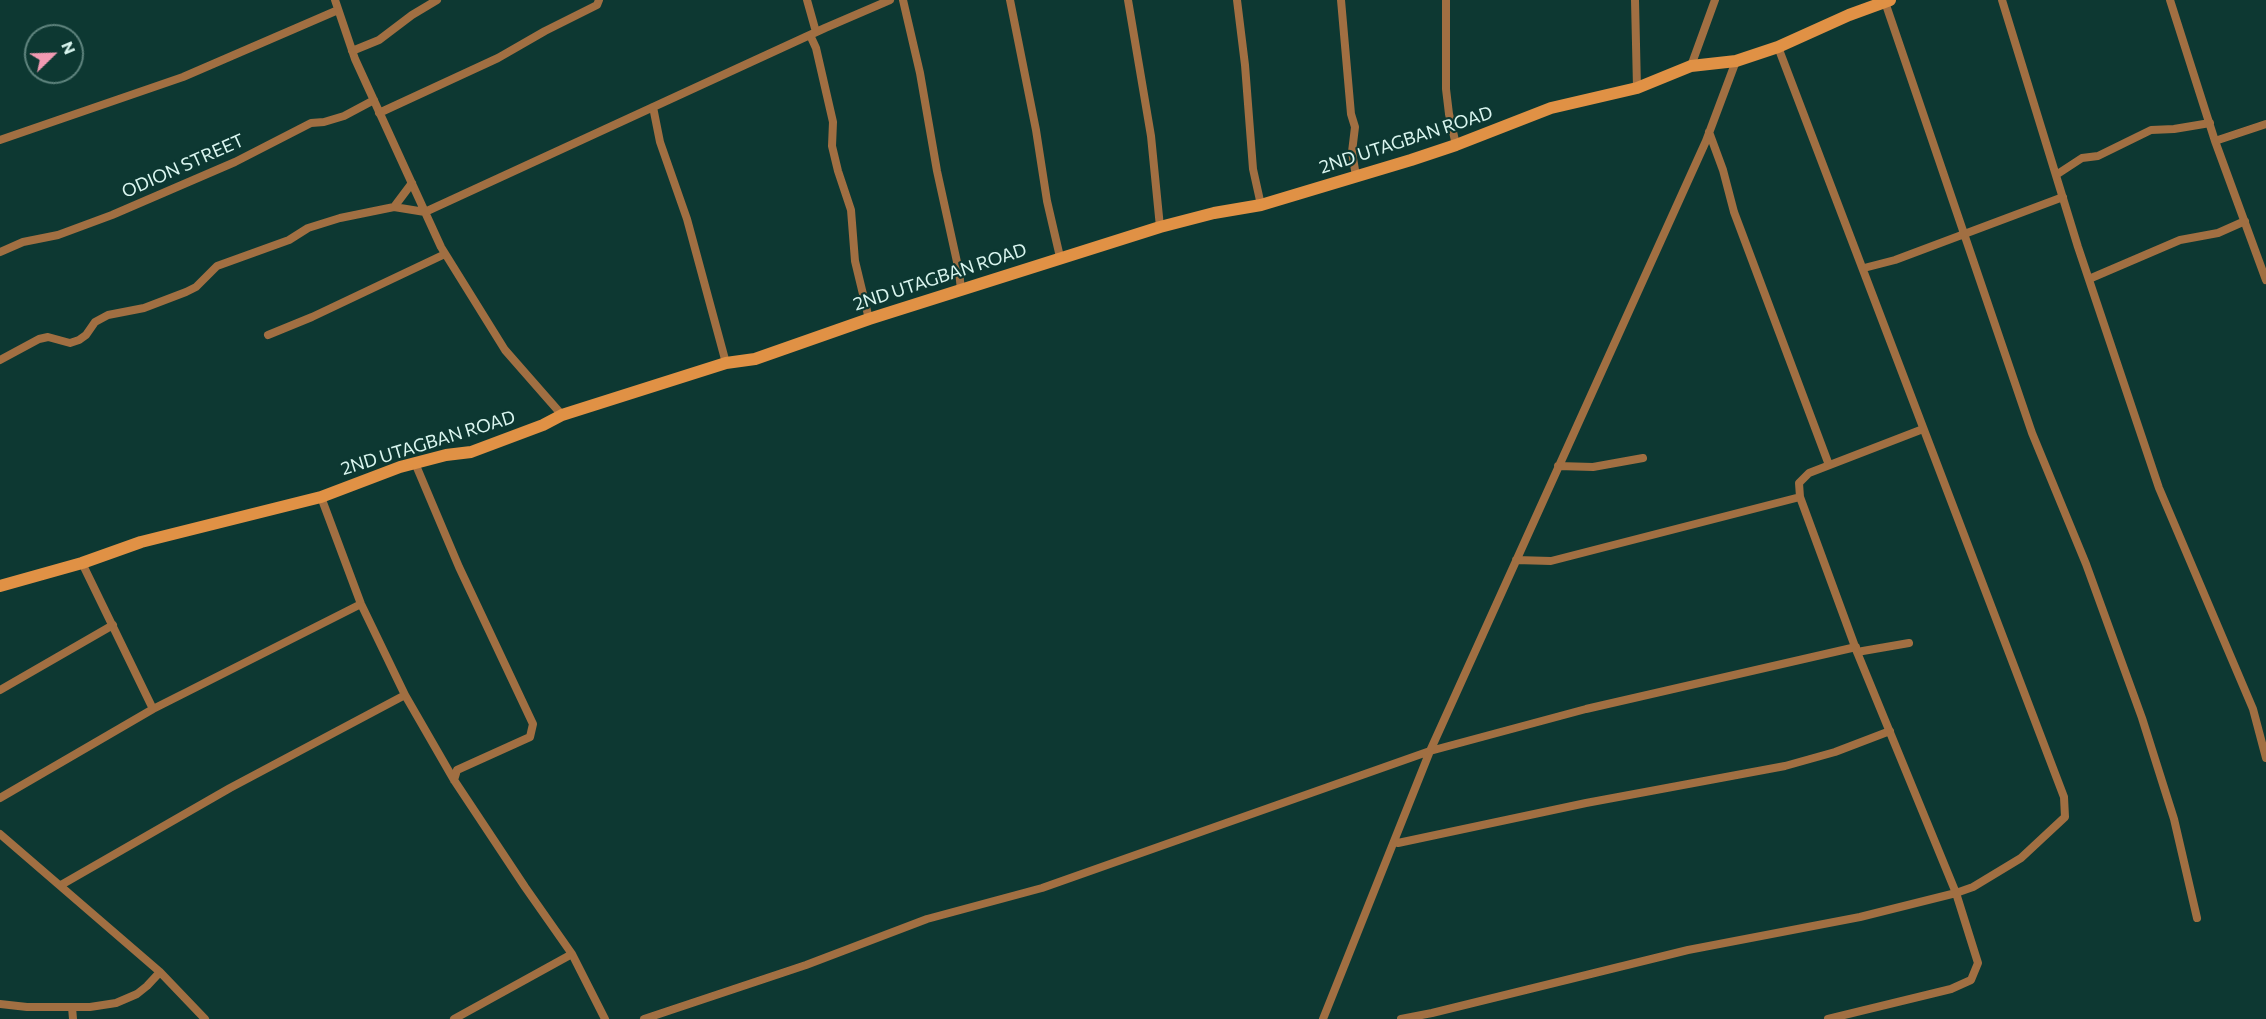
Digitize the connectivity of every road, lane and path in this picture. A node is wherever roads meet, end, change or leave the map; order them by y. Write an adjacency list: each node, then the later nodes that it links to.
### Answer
1 (335, 0): 17 (street)
2 (437, 0): 20 (street)
3 (599, 0): 26 (street)
4 (807, 0): 18 (street)
5 (890, 0): 18 (street)
6 (903, 0): 49 (street)
7 (1010, 0): 45 (street)
8 (1128, 0): 41 (street)
9 (1237, 0): 37 (street)
10 (1341, 0): 34 (street)
11 (1446, 0): 32 (street)
12 (1635, 0): 23 (street)
13 (1715, 0): 22 (street)
14 (2002, 0): 33 (street)
15 (2170, 0): 27 (street)
16 (1888, 1): 19 (street, 2ND UTAGBAN ROAD); 42 (street)
17 (338, 10): 20 (street); 30 (street)
18 (813, 33): 25 (street); 50 (street)
19 (1778, 47): 21 (street, 2ND UTAGBAN ROAD); 55 (street)
20 (352, 51): 24 (street)
21 (1736, 60): 22 (street, 2ND UTAGBAN ROAD); 29 (street)
22 (1691, 66): 23 (street, 2ND UTAGBAN ROAD)
23 (1637, 88): 32 (street, 2ND UTAGBAN ROAD)
24 (374, 100): 26 (street); 43 (street, ODION STREET)
25 (653, 107): 39 (street); 53 (street)
26 (379, 113): 35 (street)
27 (2210, 123): 31 (street); 33 (street)
28 (2266, 124): 31 (street)
29 (1709, 132): 58 (street); 59 (street)
30 (0, 140)
31 (2215, 141): 40 (street)
32 (1456, 145): 34 (street, 2ND UTAGBAN ROAD)
33 (2056, 175): 36 (street)
34 (1356, 176): 37 (street, 2ND UTAGBAN ROAD)
35 (411, 183): 38 (street); 39 (street)
36 (2063, 197): 42 (street); 47 (street)
37 (1261, 205): 41 (street, 2ND UTAGBAN ROAD)
38 (393, 207): 39 (street); 52 (street)
39 (424, 212): 44 (street)
40 (2245, 221): 47 (street); 48 (street)
41 (1160, 227): 45 (street, 2ND UTAGBAN ROAD)
42 (1964, 233): 46 (street); 81 (street)
43 (0, 252)
44 (446, 254): 51 (street); 54 (street)
45 (1060, 257): 49 (street, 2ND UTAGBAN ROAD)
46 (1864, 267)
47 (2089, 279): 74 (street)
48 (2266, 280)
49 (961, 291): 50 (street, 2ND UTAGBAN ROAD)
50 (868, 319): 53 (street, 2ND UTAGBAN ROAD)
51 (268, 335)
52 (0, 360)
53 (726, 363): 54 (street, 2ND UTAGBAN ROAD)
54 (562, 415): 57 (street, 2ND UTAGBAN ROAD)
55 (1923, 429): 58 (street); 80 (street)
56 (1643, 458): 59 (street)
57 (415, 463): 60 (street, 2ND UTAGBAN ROAD); 75 (street)
58 (1829, 465): 61 (street)
59 (1558, 466): 62 (street)
60 (321, 497): 63 (street, 2ND UTAGBAN ROAD); 65 (street)
61 (1800, 497): 62 (street); 68 (street)
62 (1516, 560): 73 (street)
63 (82, 563): 64 (street, 2ND UTAGBAN ROAD); 66 (street)
64 (0, 586)
65 (361, 604): 70 (street); 71 (street)
66 (113, 625): 69 (street); 71 (street)
67 (1910, 643): 68 (street)
68 (1856, 649): 72 (street); 73 (street)
69 (0, 690)
70 (405, 695): 75 (street); 79 (street)
71 (153, 709): 76 (street)
72 (1890, 732): 78 (street); 80 (street)
73 (1430, 751): 90 (street); 91 (street)
74 (2266, 758)
75 (454, 780): 82 (street)
76 (0, 798)
77 (0, 834): 79 (street)
78 (1398, 843)
79 (61, 885): 83 (street)
80 (1956, 893): 92 (street); 93 (street)
81 (2197, 918)
82 (572, 954): 88 (street); 89 (street)
83 (160, 972): 85 (street); 86 (street)
84 (0, 1004): 85 (street)
85 (72, 1007): 87 (street)
86 (204, 1018)
87 (73, 1019)
88 (454, 1019)
89 (605, 1019)
90 (644, 1019)
91 (1323, 1019)
92 (1401, 1019)
93 (1828, 1019)

